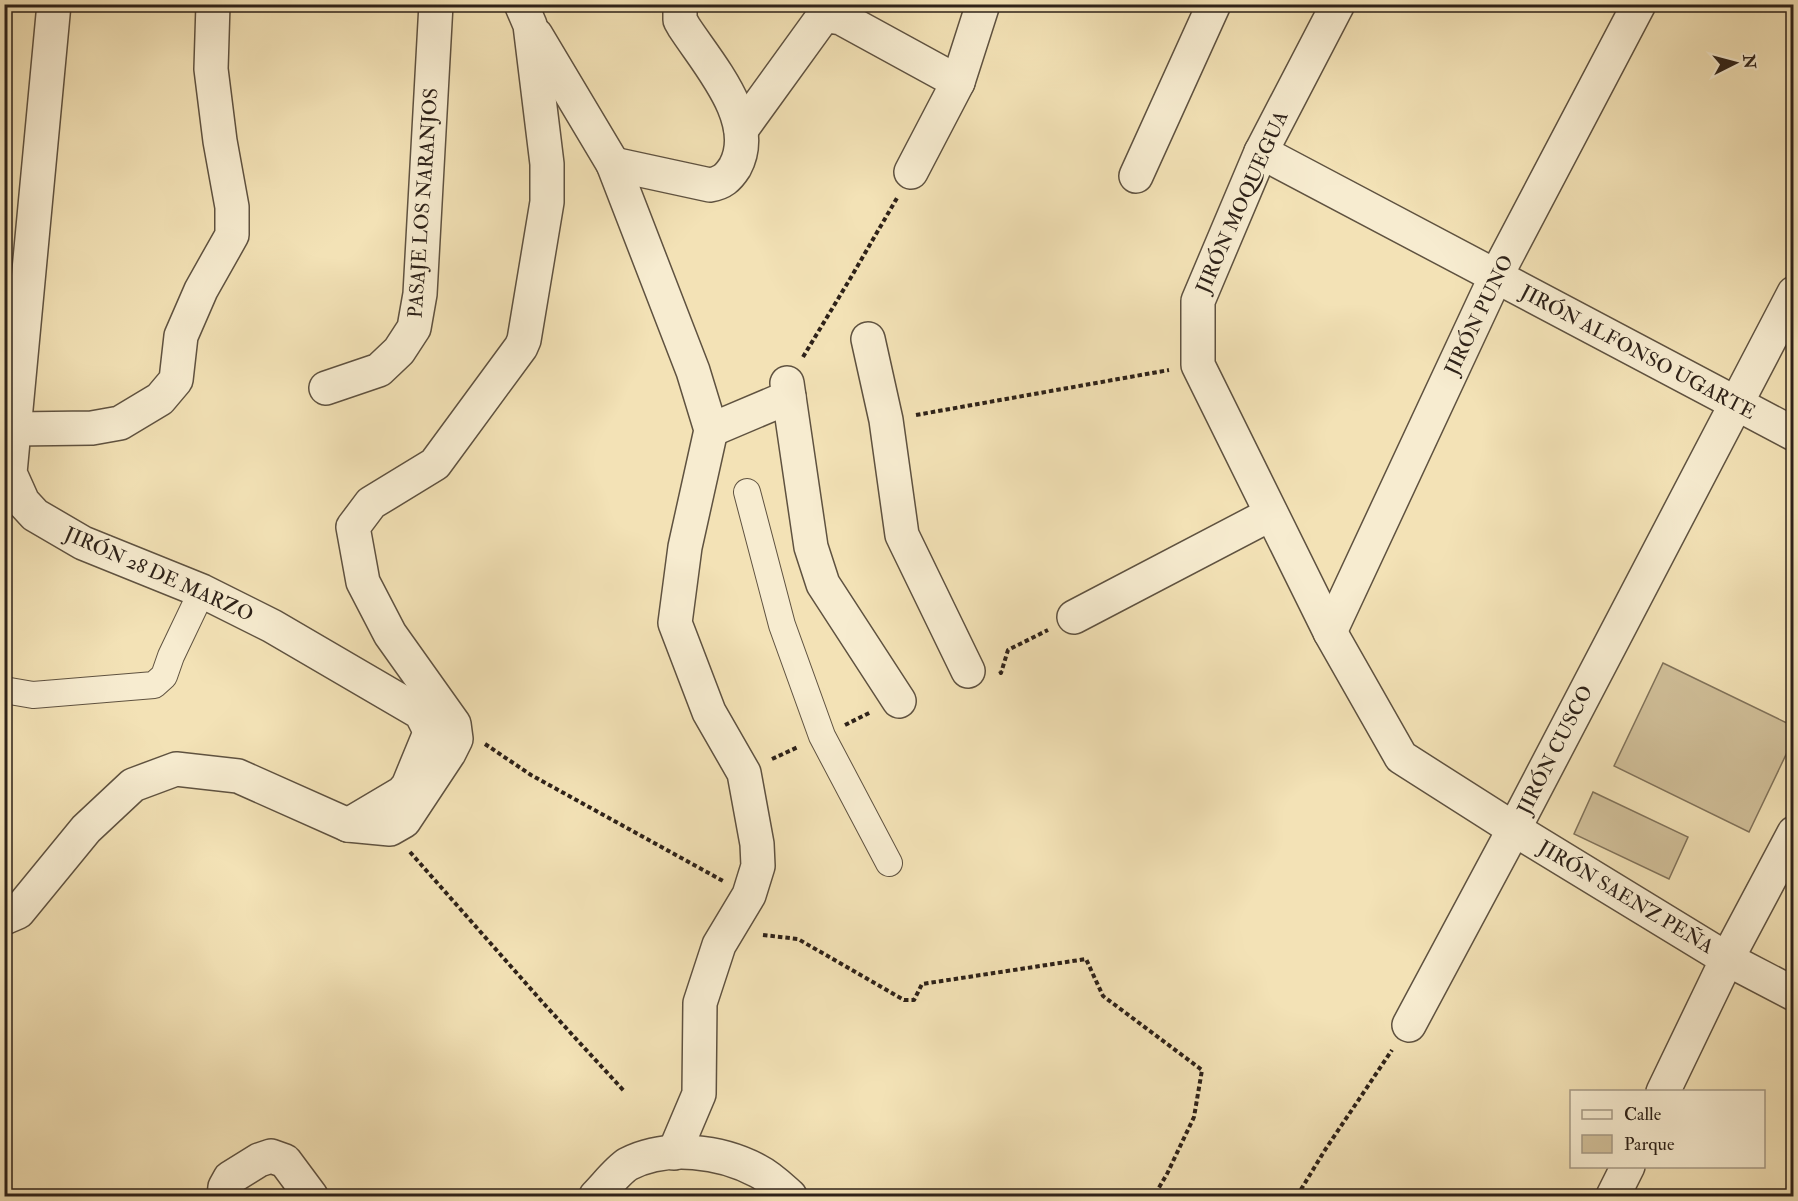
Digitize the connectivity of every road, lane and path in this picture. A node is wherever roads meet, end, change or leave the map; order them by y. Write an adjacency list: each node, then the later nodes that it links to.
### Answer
1 (54, 4): 24 (street, JIRÓN 28 DE MARZO)
2 (213, 4): 24 (street)
3 (436, 4): 20 (street, PASAJE LOS NARANJOS)
4 (680, 4): 11 (street)
5 (983, 4): 10 (street)
6 (1214, 4): 15 (street)
7 (1338, 4): 12 (street, JIRÓN MOQUEGUA)
8 (1639, 4): 16 (street, JIRÓN PUNO)
9 (526, 15): 13 (street); 35 (street)
10 (958, 82): 11 (street); 14 (street)
11 (741, 130): 13 (street)
12 (1261, 152): 16 (street, JIRÓN ALFONSO UGARTE); 19 (street, JIRÓN MOQUEGUA)
13 (613, 164): 25 (street)
14 (911, 172): 21 (path)
15 (1136, 176)
16 (1496, 276): 22 (street, JIRÓN ALFONSO UGARTE); 31 (street, JIRÓN PUNO)
17 (1794, 293): 22 (street, JIRÓN CUSCO)
18 (868, 339): 23 (street)
19 (1198, 365): 23 (path); 28 (street, JIRÓN MOQUEGUA)
20 (326, 388)
21 (788, 390): 25 (street); 34 (street)
22 (1735, 404): 26 (street, JIRÓN ALFONSO UGARTE); 38 (street, JIRÓN CUSCO)
23 (886, 420): 32 (street)
24 (15, 429): 29 (street, JIRÓN 28 DE MARZO)
25 (711, 430): 41 (street)
26 (1794, 434)
27 (747, 492): 40 (street)
28 (1271, 514): 30 (street); 31 (street, JIRÓN MOQUEGUA)
29 (202, 591): 33 (street); 36 (street, JIRÓN 28 DE MARZO)
30 (1074, 617)
31 (1330, 632): 38 (street, JIRÓN SAENZ PEÑA)
32 (968, 671)
33 (4, 690)
34 (899, 701)
35 (454, 724): 37 (street); 41 (path)
36 (348, 825): 37 (street); 42 (street)
37 (390, 829): 48 (path)
38 (1514, 829): 44 (street, JIRÓN SAENZ PEÑA); 46 (street, JIRÓN CUSCO)
39 (1794, 833): 44 (street)
40 (889, 863)
41 (749, 895): 43 (street)
42 (4, 918)
43 (719, 945): 49 (street); 55 (path)
44 (1727, 959): 45 (street, JIRÓN SAENZ PEÑA); 47 (street)
45 (1794, 994)
46 (1409, 1025): 56 (path)
47 (1665, 1090)
48 (624, 1091)
49 (674, 1153): 53 (street); 54 (street)
50 (1628, 1168): 57 (street)
51 (224, 1197): 52 (street)
52 (311, 1197)
53 (596, 1197)
54 (790, 1197)
55 (1154, 1197)
56 (1297, 1197)
57 (1613, 1197)

